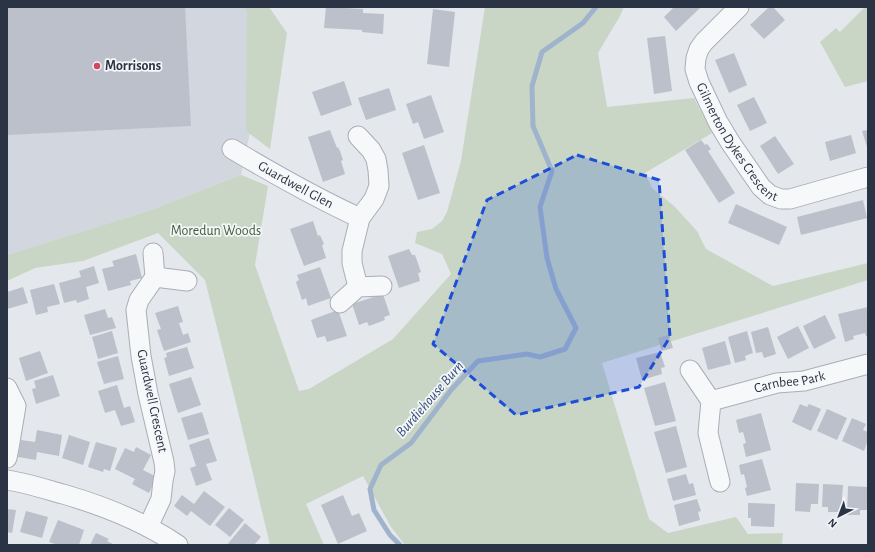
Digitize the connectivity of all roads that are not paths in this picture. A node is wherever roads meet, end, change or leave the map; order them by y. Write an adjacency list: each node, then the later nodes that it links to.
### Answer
1 (739, 7): 4 (street, Gilmerton Dykes Crescent)
2 (358, 136): 5 (street)
3 (232, 149): 5 (street, Guardwell Glen)
4 (868, 177)
5 (360, 218): 10 (street)
6 (153, 254): 7 (street)
7 (155, 276): 8 (street); 19 (street, Guardwell Crescent)
8 (187, 281)
9 (382, 286): 10 (street)
10 (358, 287): 11 (street)
11 (340, 303)
12 (868, 364): 15 (street, Carnbee Park)
13 (690, 370): 15 (street)
14 (7, 388): 16 (street)
15 (712, 401): 18 (street)
16 (7, 458)
17 (7, 480): 19 (street)
18 (720, 482)
19 (148, 527): 20 (street)
20 (178, 545)

